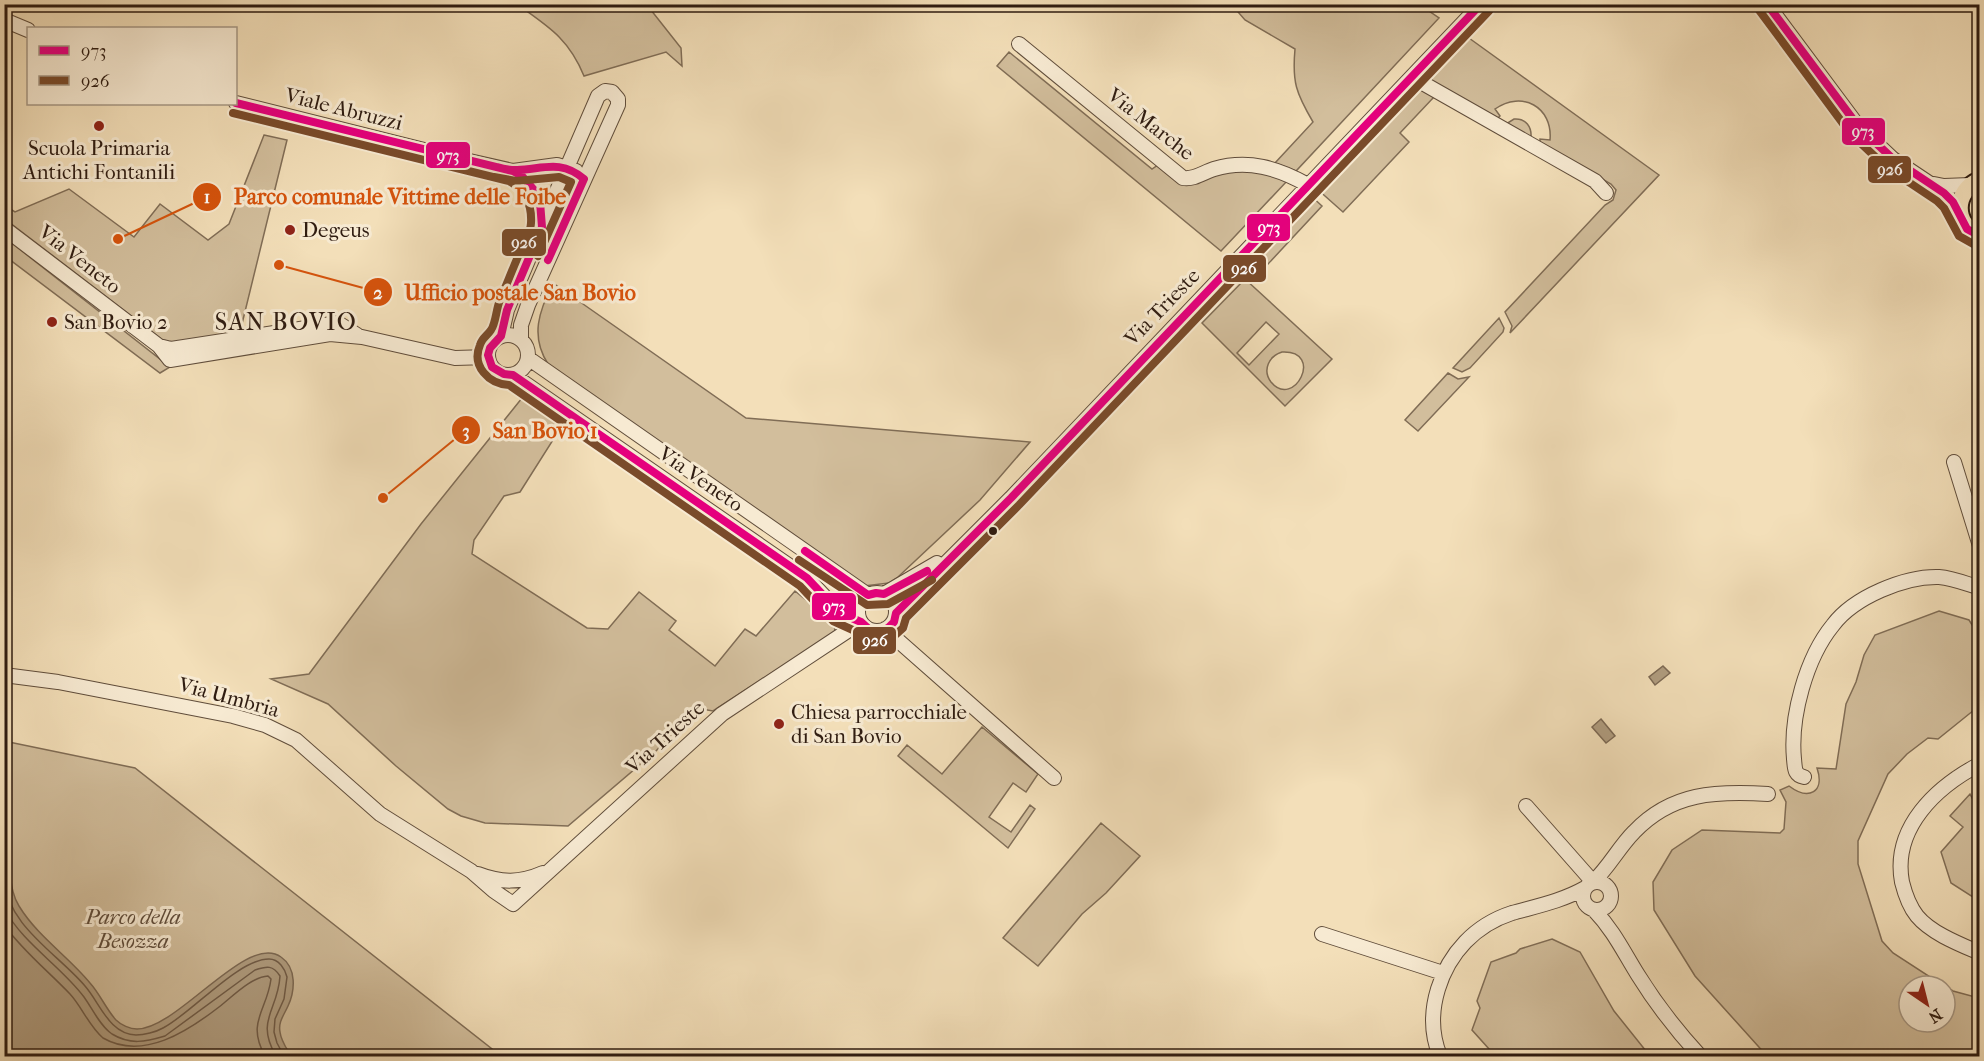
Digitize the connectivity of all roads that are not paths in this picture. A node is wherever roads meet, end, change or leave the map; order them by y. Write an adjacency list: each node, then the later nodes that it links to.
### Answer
1 (1481, 4): 6 (street, Via Trieste)
2 (1767, 4): 11 (street)
3 (4, 20): 4 (street)
4 (27, 30)
5 (1019, 44): 13 (street, Via Marche)
6 (1412, 77): 13 (street, Via Trieste); 14 (street)
7 (237, 103): 9 (street, Viale Abruzzi)
8 (568, 168): 9 (street); 10 (street); 10 (street); 16 (street)
9 (513, 171): 16 (street)
10 (584, 179): 20 (street)
11 (1932, 183): 12 (street); 15 (street)
12 (1975, 183): 15 (main road)
13 (1308, 185): 25 (street, Via Trieste)
14 (1605, 193)
15 (1959, 212): 18 (main road)
16 (542, 226): 19 (street)
17 (4, 228): 21 (street, Via Veneto)
18 (1980, 236)
19 (501, 336): 20 (street); 21 (street)
20 (521, 339): 22 (street)
21 (488, 357): 23 (street)
22 (528, 358): 23 (street); 29 (street, Via Veneto)
23 (513, 375): 31 (street, Via Veneto)
24 (1954, 462): 26 (street)
25 (975, 535): 28 (street); 30 (street)
26 (1980, 546)
27 (1980, 588): 35 (street)
28 (885, 594): 29 (street); 30 (street)
29 (868, 595): 31 (street)
30 (896, 613): 32 (street)
31 (861, 622): 32 (street); 40 (street, Via Trieste)
32 (885, 630): 36 (street)
33 (4, 675): 41 (street, Via Umbria)
34 (1980, 764): 49 (street)
35 (1804, 777)
36 (1054, 778)
37 (1768, 794): 39 (street)
38 (1526, 806): 42 (street)
39 (1619, 852): 42 (street); 43 (street)
40 (551, 870): 41 (street, Via Umbria); 44 (street, Via Trieste)
41 (471, 871): 44 (street, Via Umbria)
42 (1589, 885): 43 (street); 45 (street); 46 (street)
43 (1612, 896): 46 (street); 48 (street)
44 (513, 904)
45 (1547, 905): 46 (street); 50 (street)
46 (1591, 909): 48 (street)
47 (1322, 934): 50 (street)
48 (1616, 936): 52 (street)
49 (1980, 953)
50 (1443, 973): 51 (street)
51 (1440, 1056)
52 (1700, 1056)

